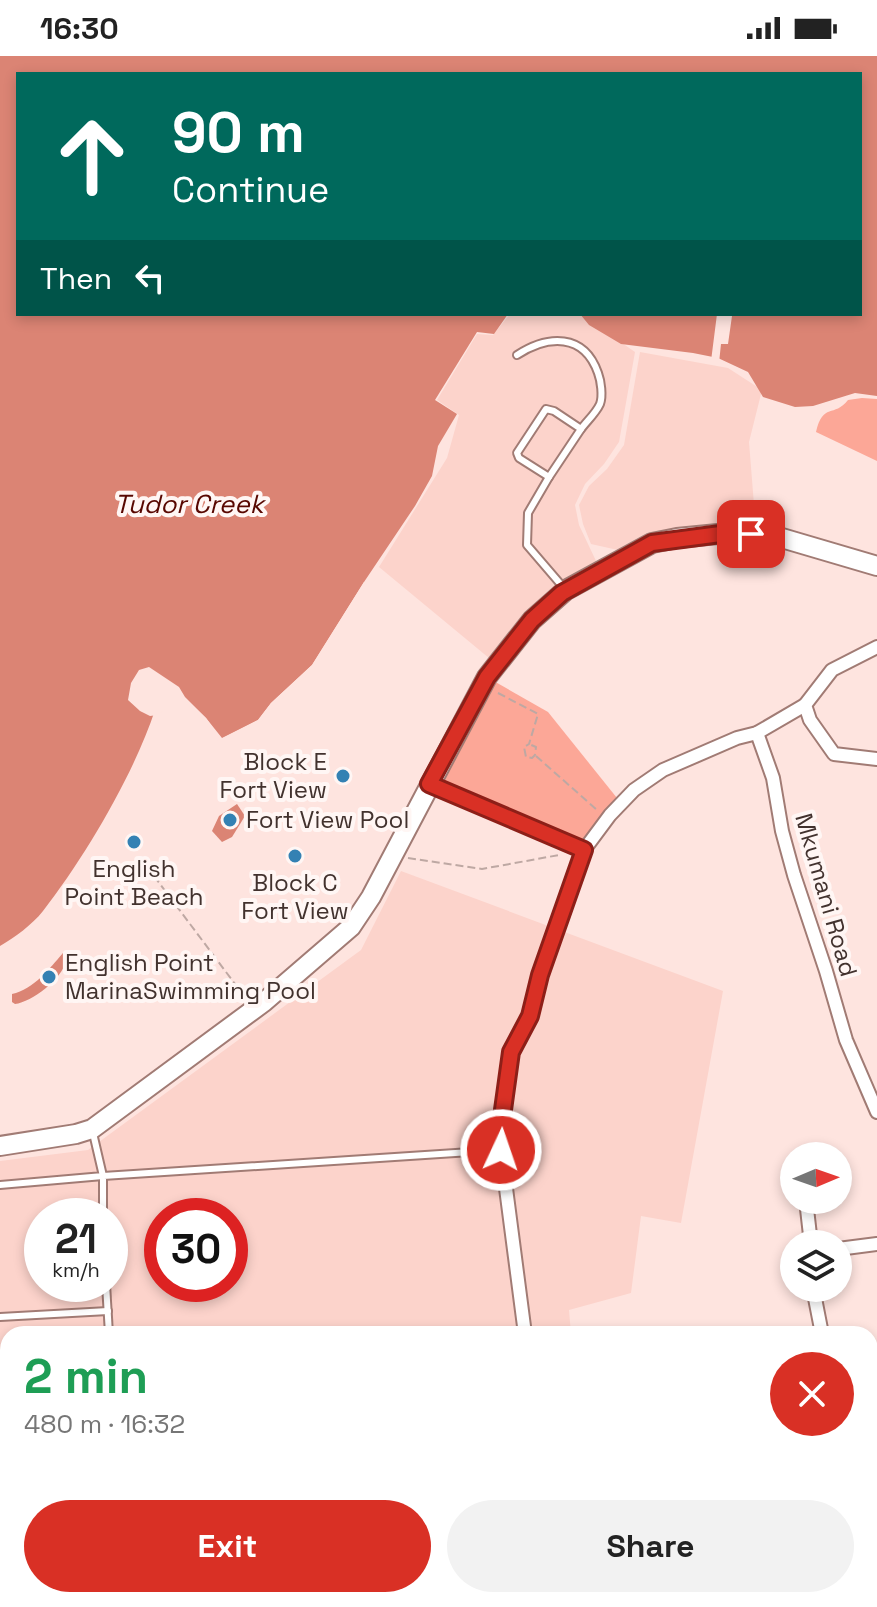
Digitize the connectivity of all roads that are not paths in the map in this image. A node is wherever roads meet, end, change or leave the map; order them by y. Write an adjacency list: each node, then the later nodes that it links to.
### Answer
1 (517, 355): 2 (lane)
2 (581, 429): 3 (lane); 3 (lane)
3 (549, 477): 5 (lane)
4 (877, 566): 5 (main road)
5 (566, 590): 10 (main road)
6 (877, 647): 7 (street)
7 (805, 705): 8 (street); 9 (street)
8 (757, 733): 11 (street); 12 (street, Mkumani Road)
9 (877, 759)
10 (429, 784): 11 (street); 13 (main road)
11 (584, 850): 15 (street)
12 (877, 1112)
13 (92, 1129): 14 (main road); 16 (lane)
14 (0, 1146)
15 (501, 1150): 16 (lane); 26 (street)
16 (103, 1176): 17 (lane); 18 (lane)
17 (0, 1185)
18 (103, 1198)
19 (877, 1244): 20 (street)
20 (852, 1247)
21 (107, 1302): 23 (lane)
22 (816, 1302): 27 (street)
23 (108, 1311): 24 (lane); 25 (lane)
24 (0, 1317)
25 (109, 1326)
26 (524, 1326)
27 (820, 1326)

